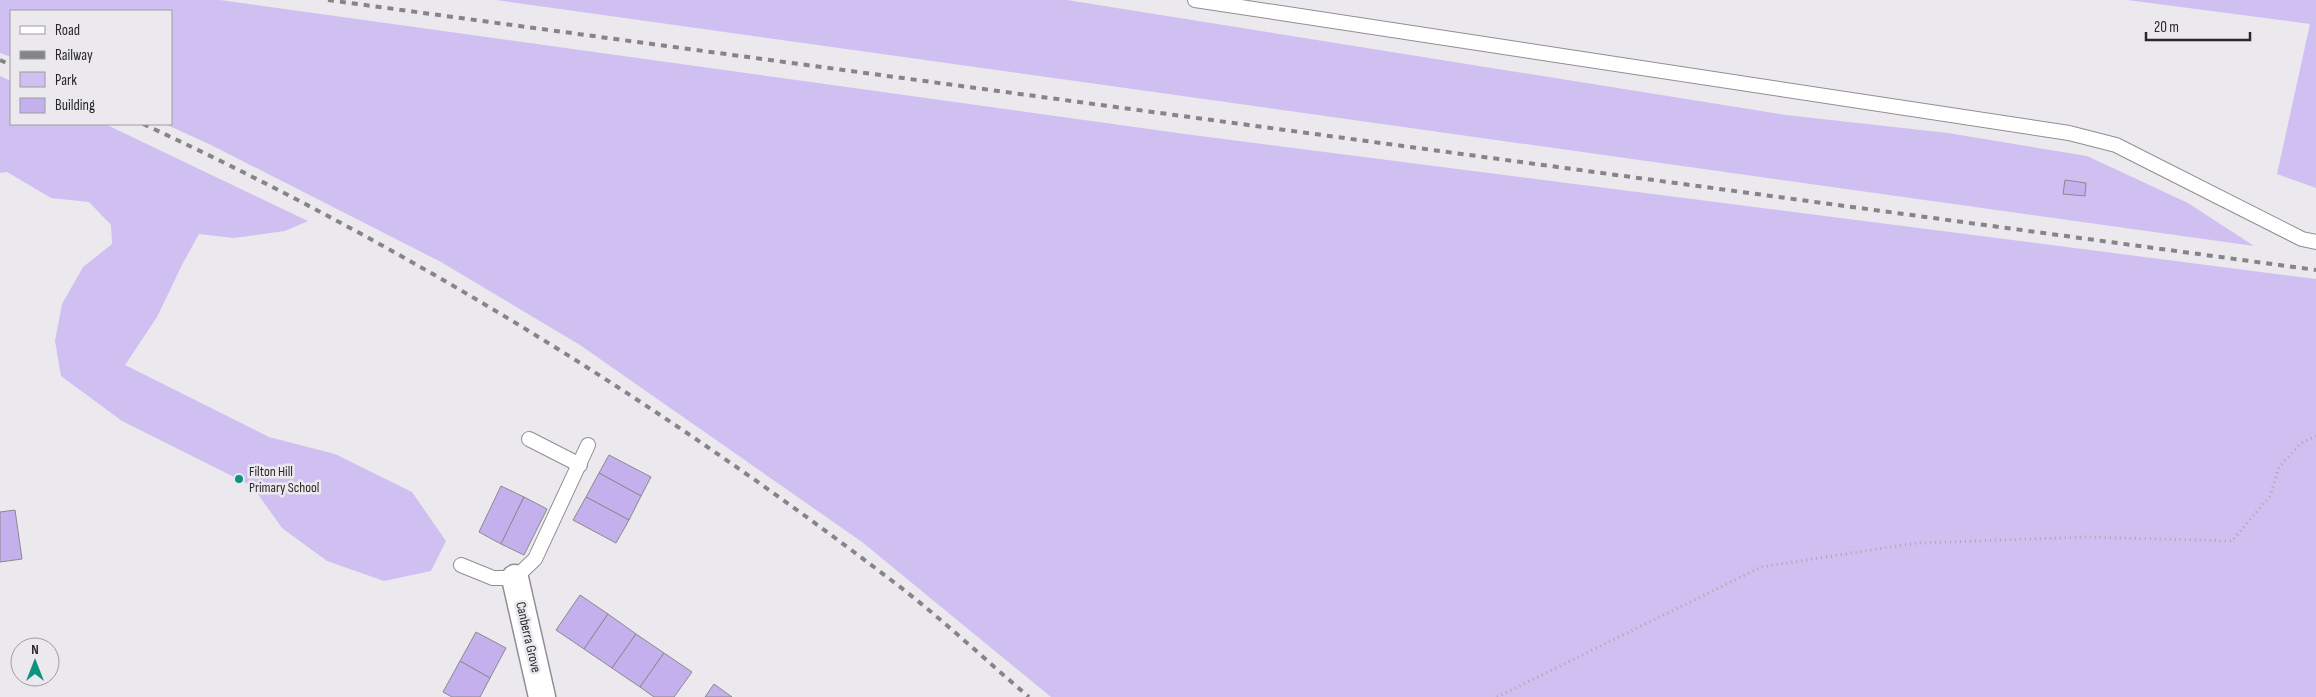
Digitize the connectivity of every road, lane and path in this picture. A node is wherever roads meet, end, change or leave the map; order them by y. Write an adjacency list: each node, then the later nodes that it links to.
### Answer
1 (1195, 0): 2 (lane)
2 (2316, 242)
3 (2316, 436): 10 (path)
4 (529, 439): 6 (lane)
5 (588, 445): 6 (lane)
6 (580, 464): 8 (lane)
7 (461, 565): 8 (lane)
8 (515, 578): 9 (street, Canberra Grove)
9 (542, 697)
10 (1497, 697)

